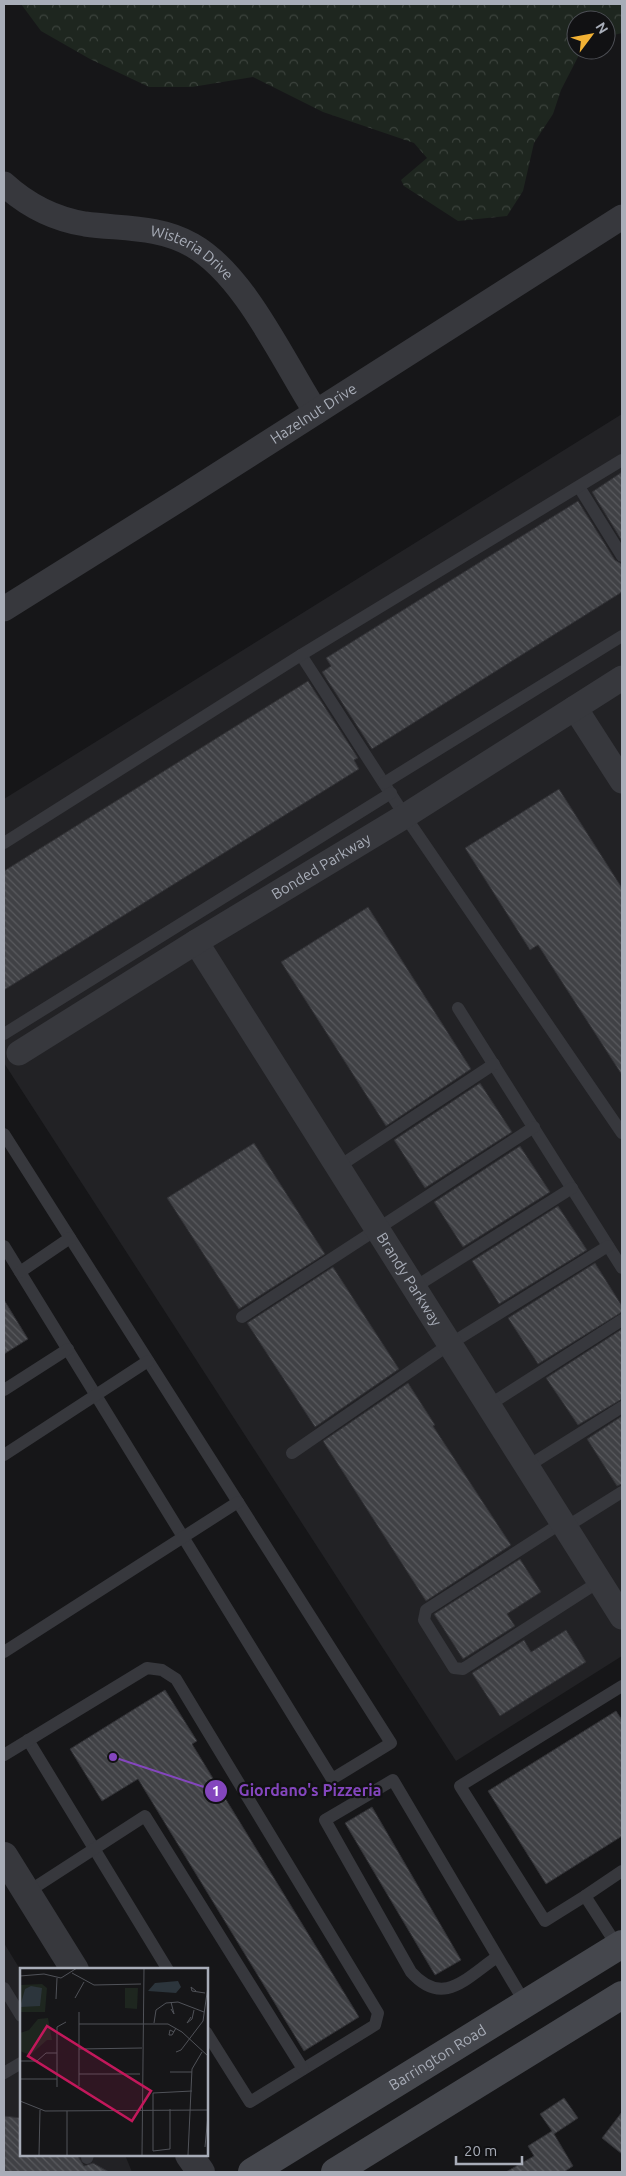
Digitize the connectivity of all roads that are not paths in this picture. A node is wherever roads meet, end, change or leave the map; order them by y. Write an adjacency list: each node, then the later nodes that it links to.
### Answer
1 (4, 184): 3 (street, Wisteria Drive)
2 (622, 217): 3 (street, Hazelnut Drive)
3 (316, 412): 7 (street, Hazelnut Drive)
4 (622, 460): 5 (lane)
5 (580, 487): 6 (lane); 9 (lane)
6 (622, 556)
7 (4, 609)
8 (622, 636): 13 (lane)
9 (301, 654): 13 (lane); 15 (lane)
10 (622, 678): 11 (street, Bonded Parkway)
11 (575, 708): 12 (street); 14 (street, Bonded Parkway)
12 (618, 767)
13 (388, 788): 14 (lane); 16 (lane)
14 (405, 816): 16 (street, Bonded Parkway); 21 (lane)
15 (4, 843)
16 (190, 932): 18 (street, Bonded Parkway); 23 (street, Brandy Parkway)
17 (458, 1008): 19 (lane)
18 (9, 1042)
19 (494, 1064): 20 (lane); 23 (lane)
20 (534, 1127): 24 (lane); 25 (lane)
21 (622, 1133)
22 (4, 1134): 26 (lane)
23 (338, 1167): 25 (street, Brandy Parkway)
24 (572, 1188): 28 (lane); 31 (lane)
25 (378, 1230): 31 (street, Brandy Parkway); 32 (lane)
26 (70, 1238): 30 (lane); 36 (lane)
27 (4, 1246): 30 (lane)
28 (608, 1246): 29 (lane); 34 (lane)
29 (622, 1268)
30 (20, 1272): 35 (lane)
31 (415, 1287): 34 (street, Brandy Parkway)
32 (242, 1317)
33 (622, 1320): 39 (lane)
34 (450, 1344): 39 (street, Brandy Parkway); 41 (lane)
35 (68, 1349): 37 (lane); 38 (lane)
36 (148, 1361): 38 (lane); 45 (lane)
37 (4, 1390)
38 (95, 1395): 42 (lane); 47 (lane)
39 (489, 1405): 43 (street, Brandy Parkway)
40 (622, 1407): 43 (lane)
41 (292, 1453)
42 (4, 1455)
43 (528, 1466): 46 (street, Brandy Parkway)
44 (622, 1492): 46 (lane)
45 (238, 1502): 47 (lane); 47 (lane)
46 (565, 1525): 48 (street, Brandy Parkway); 48 (lane)
47 (183, 1537): 50 (lane)
48 (600, 1581): 49 (street, Brandy Parkway)
49 (622, 1617)
50 (4, 1652)
51 (622, 1688): 58 (lane)
52 (28, 1740): 53 (lane); 54 (lane); 69 (lane)
53 (4, 1755)
54 (93, 1849): 57 (lane); 62 (lane); 69 (lane)
55 (4, 1856): 57 (street)
56 (622, 1871): 58 (lane)
57 (26, 1893): 61 (street)
58 (585, 1896): 59 (lane)
59 (620, 1945): 65 (main road, Barrington Road)
60 (497, 1957): 60 (lane); 65 (lane)
61 (74, 1968)
62 (167, 1968)
63 (4, 1988): 66 (lane)
64 (622, 1995): 74 (main road)
65 (525, 2003): 73 (main road, Barrington Road)
66 (20, 2014)
67 (208, 2035): 69 (lane)
68 (20, 2064): 70 (lane)
69 (303, 2069)
70 (4, 2074)
71 (191, 2156): 72 (street)
72 (201, 2172)
73 (252, 2172)
74 (335, 2172)

